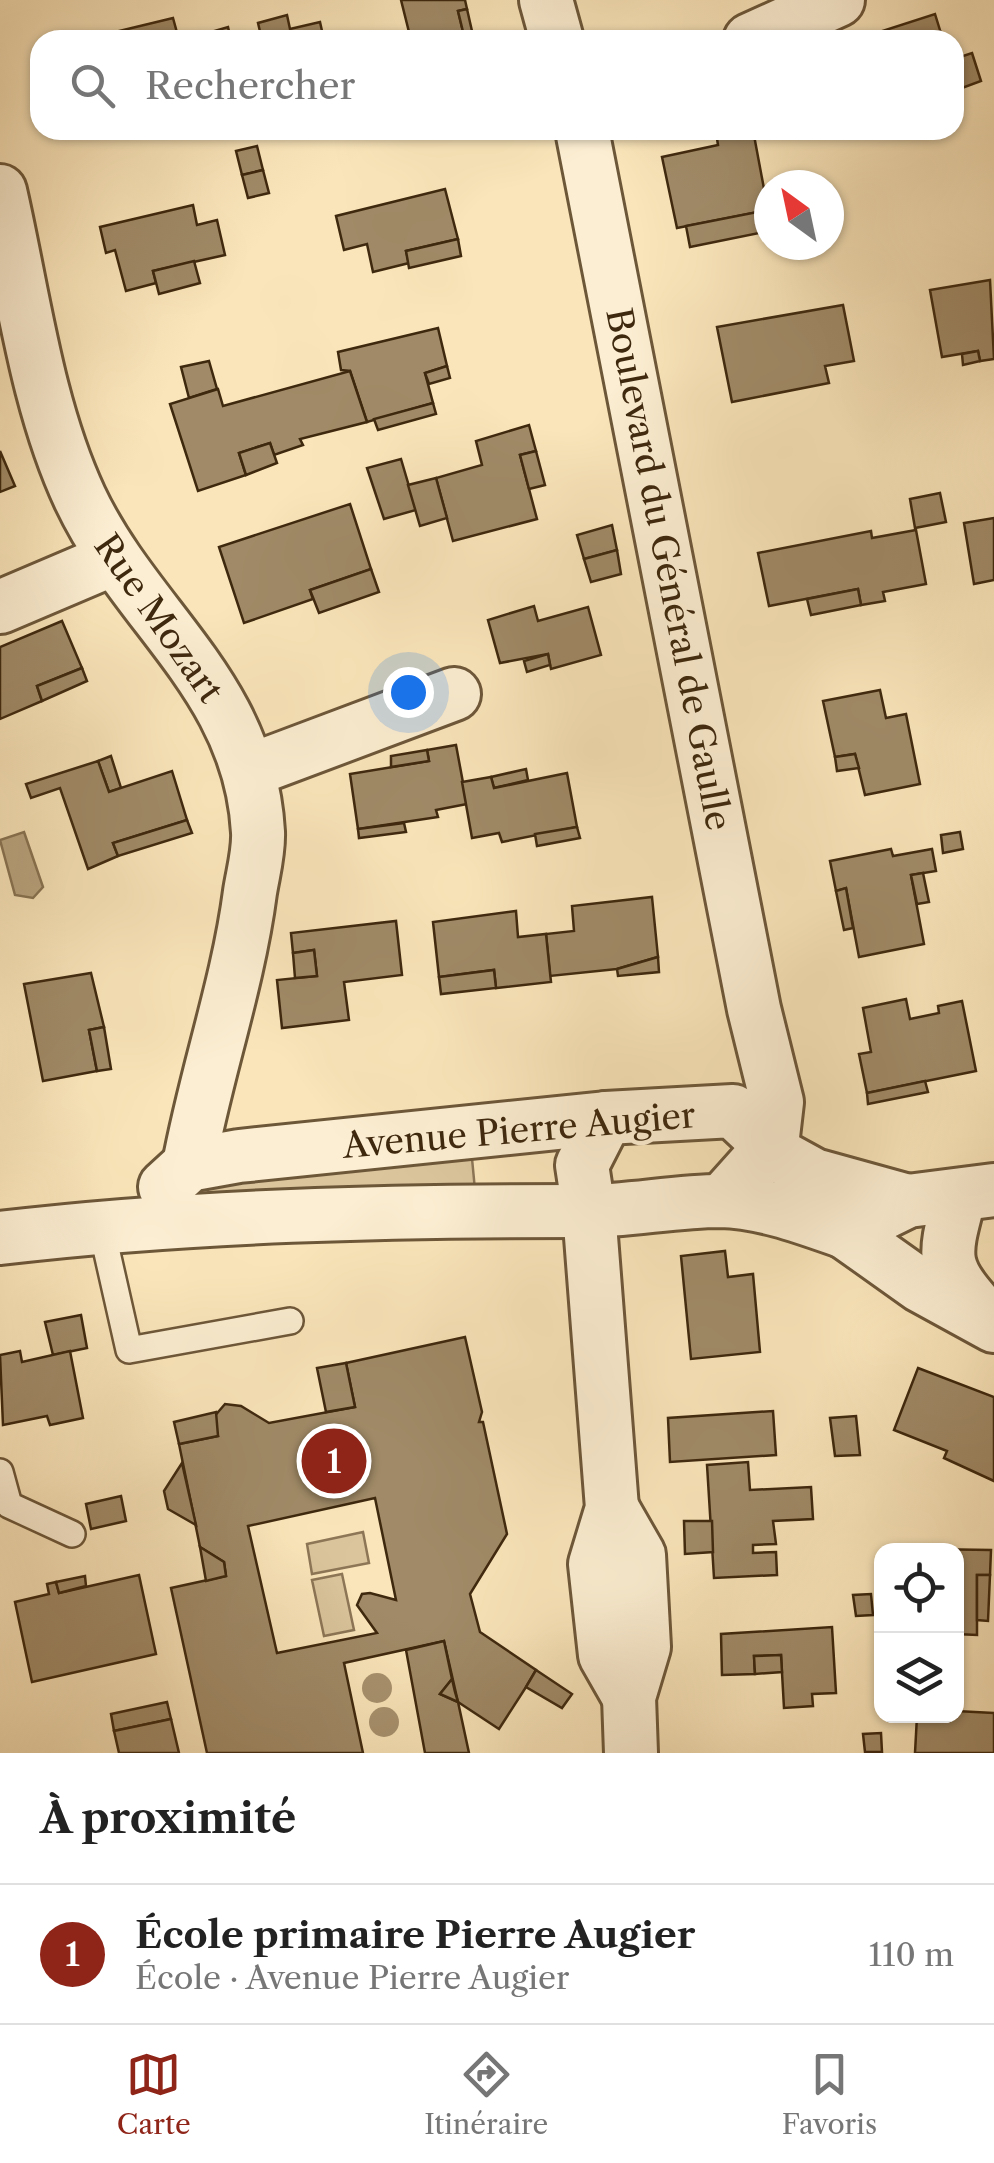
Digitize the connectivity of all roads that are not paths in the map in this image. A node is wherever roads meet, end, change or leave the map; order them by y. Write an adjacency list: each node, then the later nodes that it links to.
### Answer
1 (546, 0): 3 (street)
2 (838, 0): 4 (street)
3 (555, 30)
4 (772, 30)
5 (584, 140): 11 (street, Boulevard du Général de Gaulle)
6 (0, 191): 7 (street, Rue Mozart)
7 (113, 559): 8 (street); 10 (street, Rue Mozart)
8 (0, 607)
9 (454, 694): 10 (street)
10 (249, 771): 15 (street, Rue Mozart)
11 (754, 1009): 12 (street); 14 (street, Boulevard du Général de Gaulle)
12 (733, 1111): 13 (street, Avenue Pierre Augier); 14 (street, Avenue Pierre Augier)
13 (606, 1118): 15 (street, Avenue Pierre Augier); 19 (street)
14 (772, 1145): 17 (street); 18 (street, Avenue Pierre Augier)
15 (189, 1165): 20 (street)
16 (977, 1192): 18 (street, Avenue Pierre Augier); 24 (street)
17 (722, 1201): 19 (street, Avenue Pierre Augier); 21 (street, Avenue Pierre Augier)
18 (908, 1202): 21 (street, Avenue Pierre Augier)
19 (590, 1211): 20 (street, Avenue Pierre Augier); 27 (street)
20 (115, 1224): 22 (street, Avenue Pierre Augier); 23 (lane)
21 (845, 1232): 24 (street)
22 (0, 1238)
23 (290, 1321)
24 (994, 1326)
25 (0, 1472): 26 (lane)
26 (72, 1534)
27 (631, 1753)

